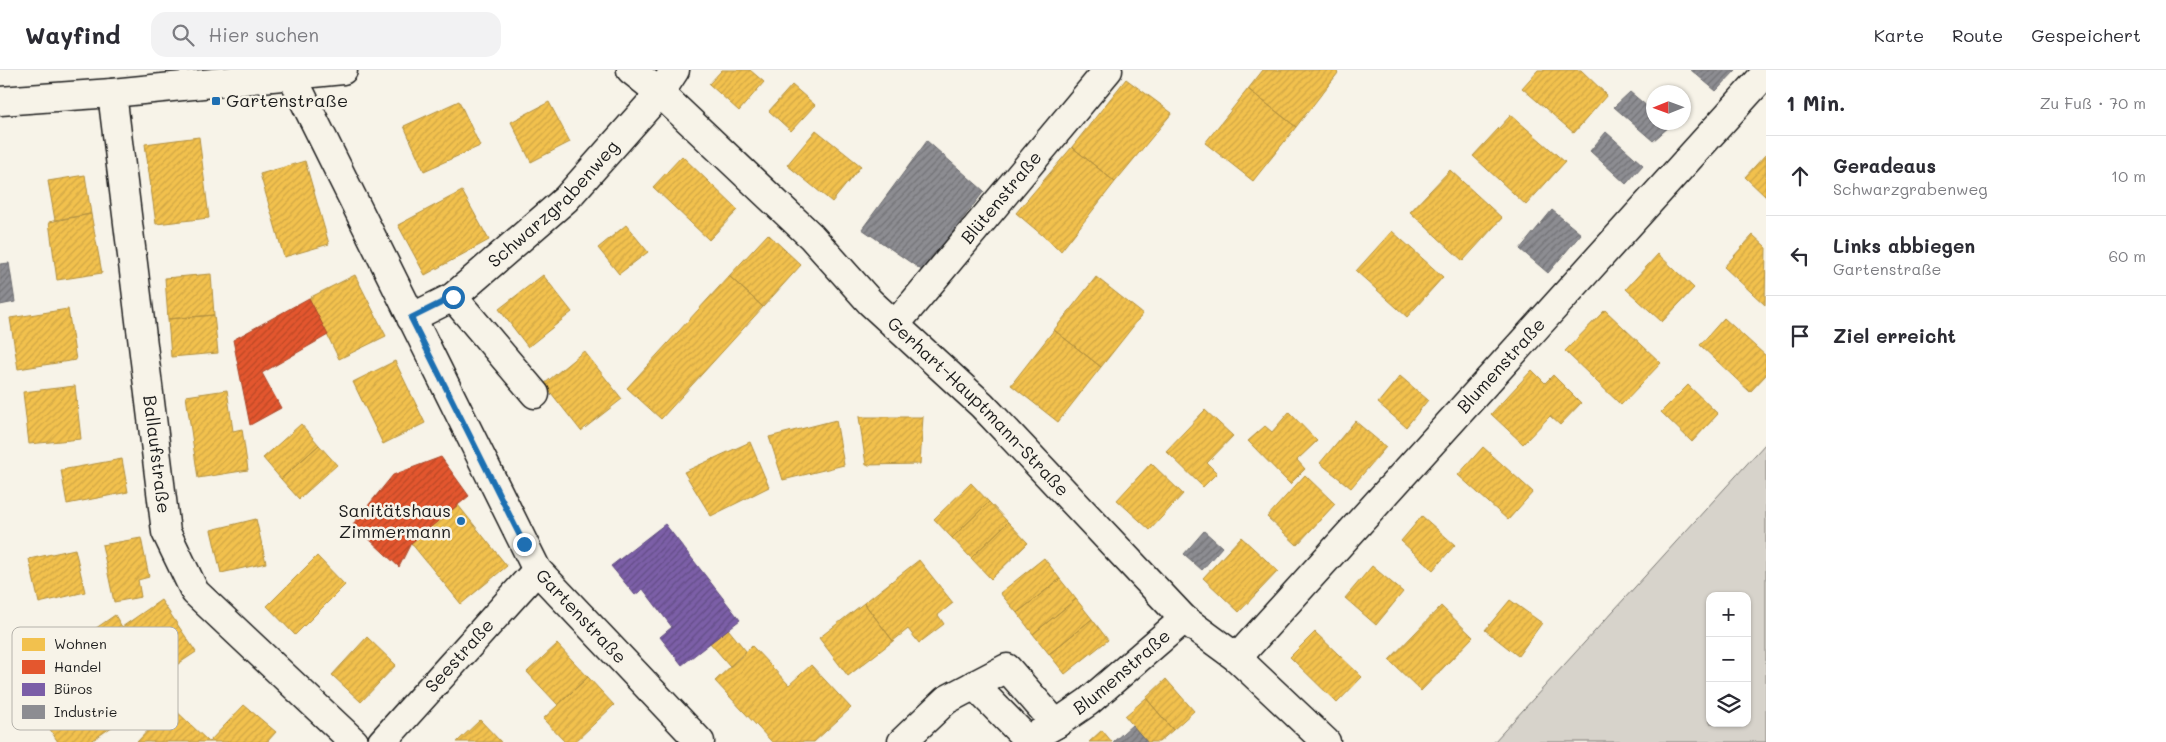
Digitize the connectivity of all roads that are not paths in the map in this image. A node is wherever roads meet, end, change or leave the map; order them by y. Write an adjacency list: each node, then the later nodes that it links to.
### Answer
1 (343, 70): 5 (street)
2 (631, 70): 8 (street, Gerhart-Hauptmann-Straße)
3 (676, 70): 8 (street, Schwarzgrabenweg)
4 (1108, 70): 12 (street, Blütenstraße)
5 (290, 72): 7 (street); 11 (street, Gartenstraße)
6 (1766, 73): 16 (street, Blumenstraße)
7 (112, 93): 9 (street); 17 (street, Ballaufstraße)
8 (660, 93): 10 (street, Schwarzgrabenweg); 12 (street, Gerhart-Hauptmann-Straße)
9 (0, 101)
10 (453, 297): 11 (street, Schwarzgrabenweg); 13 (street)
11 (411, 318): 14 (street, Gartenstraße)
12 (895, 325): 15 (street, Gerhart-Hauptmann-Straße)
13 (535, 394)
14 (537, 570): 18 (street, Seestraße); 19 (street, Gartenstraße)
15 (1184, 619): 16 (street, Gerhart-Hauptmann-Straße); 20 (street, Blumenstraße)
16 (1237, 658): 21 (street, Gerhart-Hauptmann-Straße)
17 (354, 742)
18 (382, 742)
19 (700, 742)
20 (902, 742)
21 (1326, 742)

